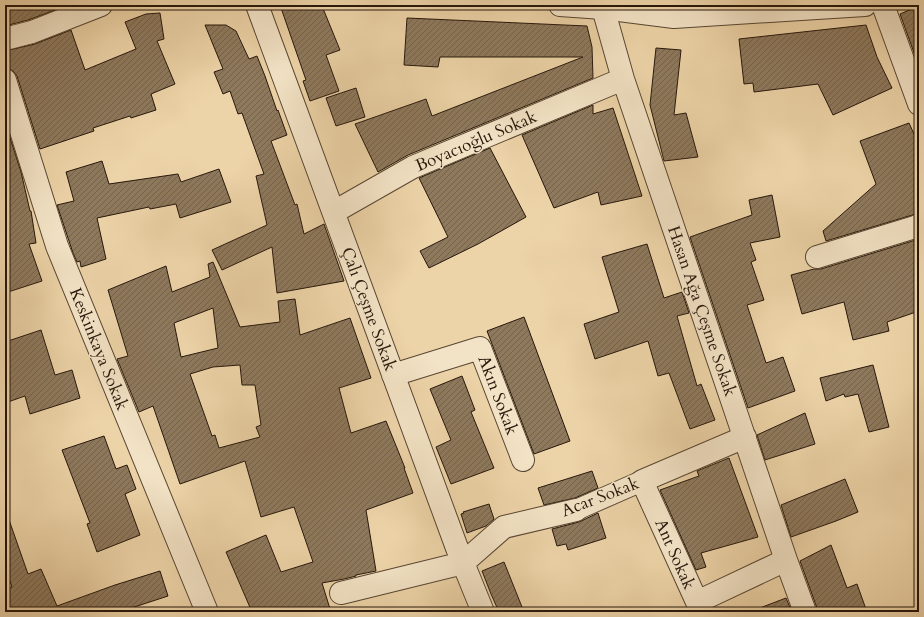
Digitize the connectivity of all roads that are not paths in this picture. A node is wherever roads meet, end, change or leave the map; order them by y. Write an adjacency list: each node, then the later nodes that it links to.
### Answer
1 (101, 5): 8 (street)
2 (257, 5): 12 (street, Çalı Çeşme Sokak)
3 (560, 5): 6 (street)
4 (864, 5): 7 (street)
5 (883, 5): 11 (street)
6 (603, 8): 7 (street); 9 (street, Hasan Ağa Çeşme Sokak)
7 (673, 11)
8 (5, 39)
9 (623, 79): 12 (street, Boyacıoğlu Sokak); 16 (street, Hasan Ağa Çeşme Sokak)
10 (5, 80): 23 (street, Keskinkaya Sokak)
11 (919, 104)
12 (334, 212): 15 (street, Çalı Çeşme Sokak)
13 (919, 225): 14 (street)
14 (817, 257)
15 (393, 375): 17 (street, Akın Sokak); 21 (street, Çalı Çeşme Sokak)
16 (745, 437): 18 (street, Acar Sokak); 20 (street, Hasan Ağa Çeşme Sokak)
17 (523, 460)
18 (642, 481): 19 (street, Acar Sokak); 20 (street, Ant Sokak)
19 (576, 510): 21 (street, Acar Sokak)
20 (786, 560): 25 (street, Hasan Ağa Çeşme Sokak)
21 (463, 563): 22 (street); 24 (street, Çalı Çeşme Sokak)
22 (341, 593)
23 (208, 612)
24 (483, 612)
25 (805, 612)

